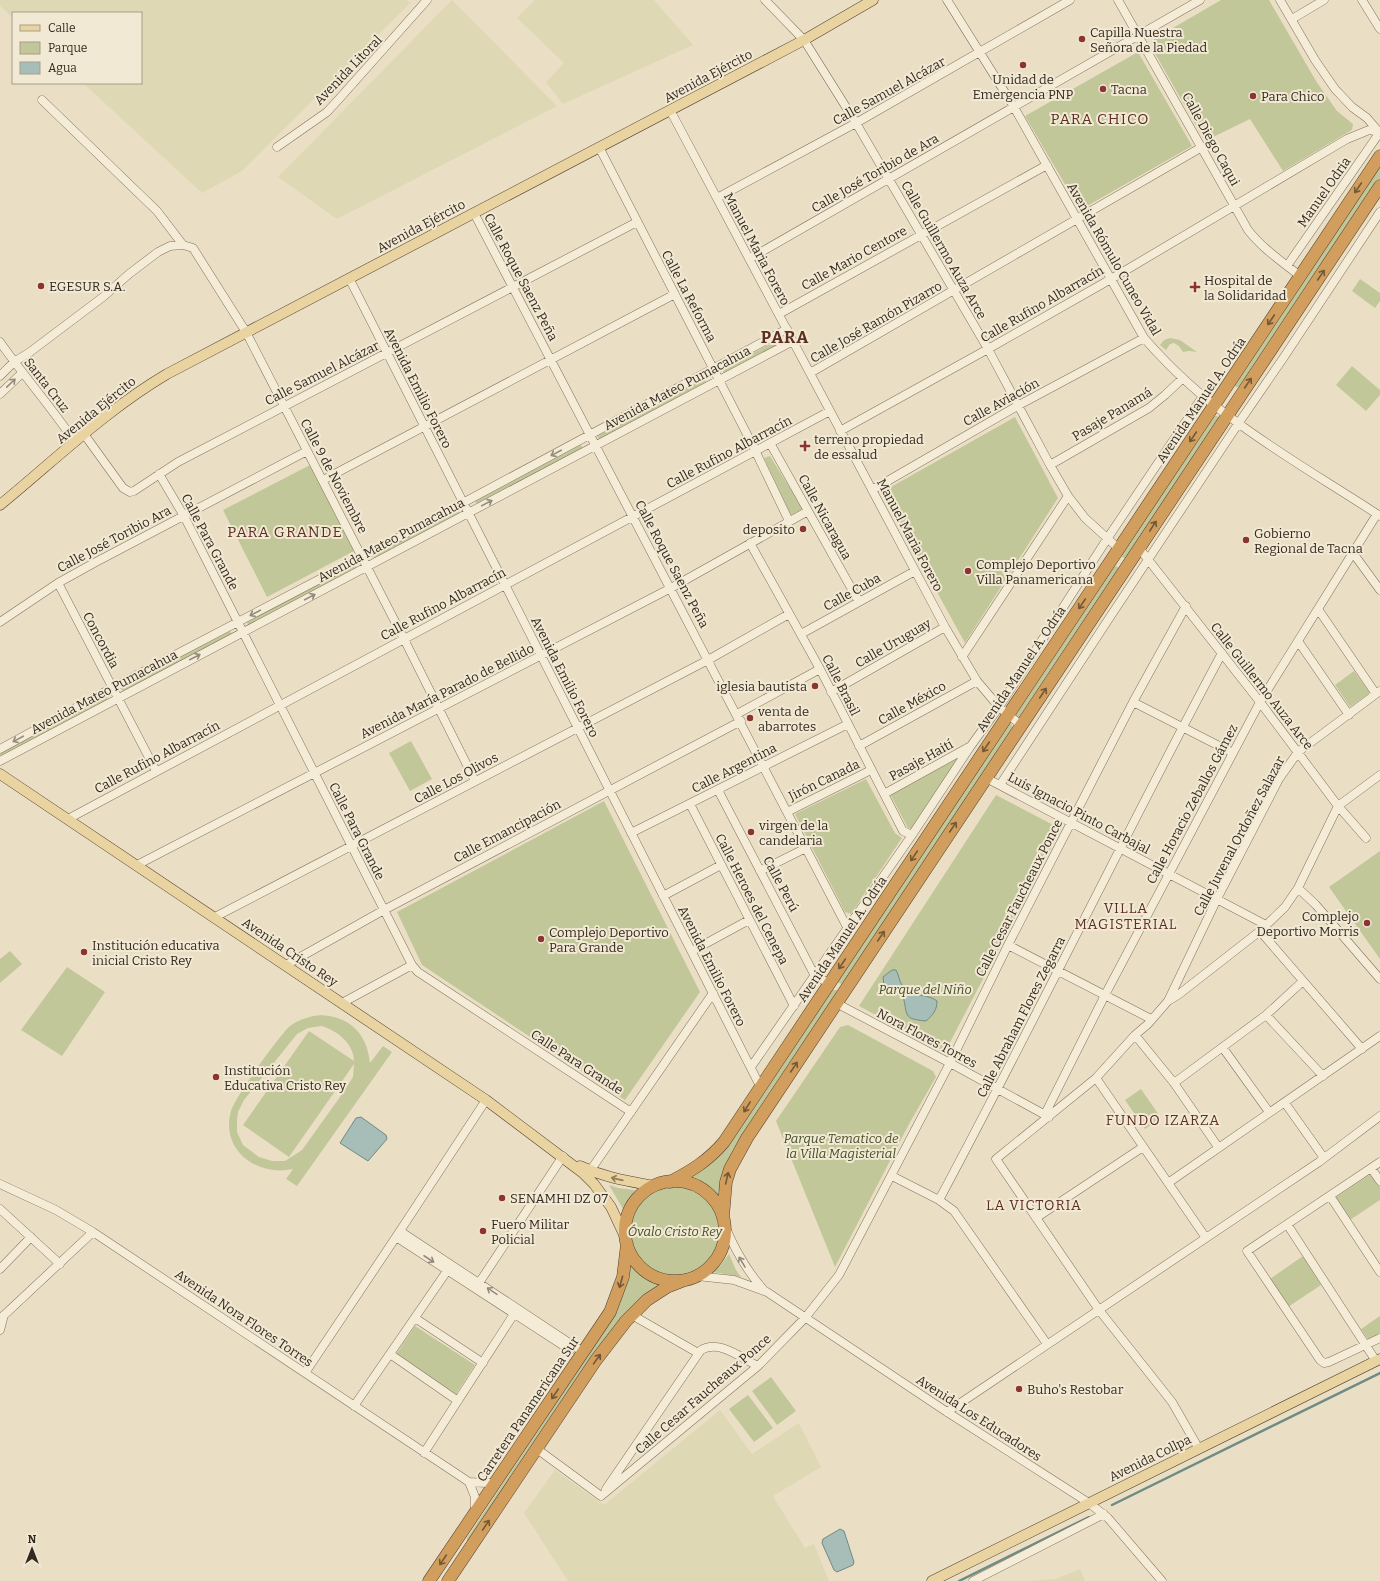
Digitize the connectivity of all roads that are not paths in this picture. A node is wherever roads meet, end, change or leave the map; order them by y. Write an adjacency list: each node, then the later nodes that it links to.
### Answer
1 (427, 0): 21 (street, Avenida Litoral)
2 (765, 0): 14 (street, Calle Guillermo Auza Arce)
3 (873, 0): 14 (main road, Avenida Ejército)
4 (947, 0): 15 (street, Avenida Rómulo Cuneo Vidal)
5 (1070, 0): 15 (street, Calle Samuel Alcázar)
6 (1118, 0): 13 (street, Calle Diego Caqui)
7 (1200, 0): 13 (street)
8 (1280, 0): 11 (street)
9 (1324, 0): 11 (street)
10 (1362, 0): 12 (street)
11 (1292, 19): 20 (street)
12 (1380, 29)
13 (1137, 36): 17 (street); 22 (street, Calle Diego Caqui)
14 (804, 40): 18 (main road, Avenida Ejército); 19 (street, Calle Guillermo Auza Arce)
15 (980, 53): 17 (street, Avenida Rómulo Cuneo Vidal); 19 (street, Calle Samuel Alcázar)
16 (42, 100): 35 (street, Calle 9 de Noviembre)
17 (1014, 107): 25 (street, Avenida Rómulo Cuneo Vidal); 26 (street, Calle José Toribio de Ara)
18 (670, 110): 23 (main road, Avenida Ejército); 28 (street, Manuel Maria Forero)
19 (856, 123): 26 (street, Calle Guillermo Auza Arce); 28 (street, Calle Samuel Alcázar)
20 (1380, 132): 29 (street, Calle Rufino Albarracín); 37 (street, Manuel Odria)
21 (277, 147)
22 (1202, 147): 29 (street, Calle Diego Caqui); 32 (street, Calle José Ramón Pizarro)
23 (599, 148): 31 (main road, Avenida Ejército); 33 (street, Calle La Reforma)
24 (1380, 156): 38 (highway, Avenida Manuel A. Odría, one-way to 38)
25 (1047, 165): 32 (street, Avenida Rómulo Cuneo Vidal); 34 (street, Calle Mario Centore)
26 (889, 179): 34 (street, Calle Guillermo Auza Arce); 36 (street, Calle José Toribio de Ara)
27 (1380, 186): 66 (highway, one-way to 27)
28 (717, 198): 36 (street, Manuel Maria Forero)
29 (1234, 206): 37 (street, Calle Diego Caqui); 40 (street, Calle Rufino Albarracín)
30 (1380, 212): 67 (street)
31 (474, 213): 39 (main road, Avenida Ejército); 41 (street, Calle Roque Saenz Peña)
32 (1076, 220): 40 (street, Avenida Rómulo Cuneo Vidal); 42 (street, Calle José Ramón Pizarro)
33 (637, 222): 41 (street, Calle Samuel Alcázar); 43 (street, Calle La Reforma)
34 (921, 235): 42 (street, Calle Guillermo Auza Arce); 44 (street, Calle Mario Centore)
35 (183, 245): 46 (street, Calle 9 de Noviembre); 53 (street)
36 (749, 260): 44 (street, Manuel Maria Forero)
37 (1287, 266): 38 (street, Calle Diego Caqui)
38 (1300, 276): 63 (highway, Avenida Manuel A. Odría, one-way to 63)
39 (349, 278): 46 (main road, Avenida Ejército); 51 (street, Avenida Emilio Forero)
40 (1111, 279): 47 (street, Avenida Rómulo Cuneo Vidal); 50 (street, Calle Rufino Albarracín)
41 (513, 287): 51 (street, Calle Samuel Alcázar); 52 (street, Calle Roque Saenz Peña)
42 (954, 291): 50 (street, Calle Guillermo Auza Arce); 56 (street, Calle José Ramón Pizarro)
43 (675, 294): 52 (street); 54 (street, Calle La Reforma)
44 (779, 314): 45 (street, Manuel Maria Forero)
45 (787, 330): 48 (street, Manuel Maria Forero); 54 (street, Avenida Mateo Pumacahua)
46 (246, 332): 64 (street, Calle 9 de Noviembre); 70 (main road, Avenida Ejército)
47 (1144, 338): 58 (street, Avenida Rómulo Cuneo Vidal); 62 (street, Calle Aviación)
48 (792, 341): 56 (street, Manuel Maria Forero); 59 (street, Avenida Mateo Pumacahua)
49 (0, 342): 53 (street, Santa Cruz)
50 (988, 349): 62 (street, Calle Guillermo Auza Arce); 69 (street, Calle Rufino Albarracín)
51 (387, 353): 64 (street, Calle Samuel Alcázar); 68 (street, Avenida Emilio Forero)
52 (551, 360): 68 (street); 71 (street, Calle Roque Saenz Peña)
53 (14, 362): 55 (street, Santa Cruz); 57 (street)
54 (714, 369): 59 (street, Calle La Reforma); 71 (street, Avenida Mateo Pumacahua)
55 (22, 373): 60 (street, one-way to 55); 72 (street, Santa Cruz)
56 (810, 373): 65 (street, Manuel Maria Forero)
57 (0, 376)
58 (1183, 378): 61 (street, Avenida Rómulo Cuneo Vidal); 77 (street, Pasaje Panamá)
59 (719, 379): 74 (street, Avenida Mateo Pumacahua); 76 (street, Calle La Reforma)
60 (0, 394)
61 (1203, 396): 63 (street, Avenida Rómulo Cuneo Vidal); 90 (street, Avenida Manuel A. Odría)
62 (1019, 405): 77 (street, Calle Guillermo Auza Arce); 80 (street, Calle Aviación)
63 (1214, 405): 66 (street, Avenida Rómulo Cuneo Vidal); 93 (highway, Avenida Manuel A. Odría, one-way to 93)
64 (284, 406): 75 (street, Calle 9 de Noviembre); 78 (street, Calle Samuel Alcázar)
65 (830, 411): 69 (street, Manuel Maria Forero); 73 (street, Calle Rufino Albarracín)
66 (1227, 415): 67 (street, Avenida Rómulo Cuneo Vidal); 92 (highway, one-way to 66)
67 (1238, 424): 86 (street, Avenida Rómulo Cuneo Vidal); 96 (street)
68 (424, 427): 79 (street); 82 (street, Avenida Emilio Forero)
69 (840, 430): 80 (street, Manuel Maria Forero)
70 (84, 434): 72 (main road, Avenida Ejército); 78 (street, Calle Samuel Alcázar)
71 (590, 435): 74 (street, Calle Roque Saenz Peña); 82 (street, Avenida Mateo Pumacahua, one-way to 82)
72 (75, 442): 83 (main road, Avenida Ejército)
73 (770, 443): 76 (street, Calle Rufino Albarracín); 84 (street, Calle Nicaragua)
74 (595, 445): 85 (street, Avenida Mateo Pumacahua, one-way to 74); 88 (street, Calle Roque Saenz Peña)
75 (307, 451): 79 (street, Calle 9 de Noviembre); 87 (street, Calle José Toribio Ara)
76 (756, 451): 88 (street, Calle Rufino Albarracín); 89 (street, Calle La Reforma)
77 (1050, 465): 81 (street, Calle Guillermo Auza Arce)
78 (159, 474): 87 (street, Calle Para Grande)
79 (323, 480): 95 (street, Calle 9 de Noviembre)
80 (872, 490): 99 (street, Manuel Maria Forero)
81 (1068, 496): 90 (street, Calle Guillermo Auza Arce); 117 (street)
82 (463, 503): 85 (street, Avenida Emilio Forero); 95 (street, Avenida Mateo Pumacahua)
83 (0, 505)
84 (808, 510): 89 (street, Avenida María Parado de Bellido); 104 (street, Calle Nicaragua)
85 (468, 513): 97 (street, Avenida Mateo Pumacahua); 101 (street, Avenida Emilio Forero)
86 (1378, 515): 94 (street, Calle Horacio Zeballos Gámez)
87 (184, 516): 100 (street, Calle José Toribio Ara); 109 (street, Calle Para Grande)
88 (633, 516): 101 (street, Calle Rufino Albarracín); 102 (street, Calle Roque Saenz Peña)
89 (789, 521): 91 (street, Avenida María Parado de Bellido)
90 (1108, 539): 93 (street, Calle Guillermo Auza Arce); 129 (street, Avenida Manuel A. Odría)
91 (750, 543): 102 (street, Avenida María Parado de Bellido); 107 (street, Calle Brasil)
92 (1139, 548): 96 (street, Calle Guillermo Auza Arce); 98 (highway)
93 (1115, 553): 98 (highway); 129 (highway, Avenida Manuel A. Odría, one-way to 129)
94 (1353, 553): 103 (street); 106 (street, Calle Horacio Zeballos Gámez)
95 (362, 557): 97 (street, Calle 9 de Noviembre); 109 (street, Avenida Mateo Pumacahua, one-way to 109)
96 (1148, 559): 105 (street, Calle Guillermo Auza Arce); 150 (street)
97 (367, 566): 111 (street, Avenida Mateo Pumacahua, one-way to 97); 113 (street, Calle 9 de Noviembre)
98 (1126, 567): 133 (highway, one-way to 98)
99 (915, 571): 104 (street, Calle Cuba); 110 (street, Manuel Maria Forero)
100 (58, 583): 108 (street, Calle José Toribio Ara); 121 (street, Concordia)
101 (505, 585): 113 (street, Calle Rufino Albarracín); 116 (street, Avenida Emilio Forero)
102 (671, 588): 116 (street, Avenida María Parado de Bellido); 118 (street, Calle Roque Saenz Peña)
103 (1380, 590)
104 (859, 602): 112 (street, Calle Cuba)
105 (1186, 606): 115 (street, Calle Guillermo Auza Arce); 125 (street, Calle Cesar Faucheaux Ponce)
106 (1318, 609): 114 (street, Calle Horacio Zeballos Gámez); 123 (street)
107 (789, 614): 112 (street, Calle Brasil); 118 (street, Calle Los Olivos)
108 (0, 622)
109 (238, 622): 111 (street, Calle Para Grande); 121 (street, Avenida Mateo Pumacahua)
110 (945, 627): 117 (street, Manuel Maria Forero); 122 (street, Calle Uruguay)
111 (243, 632): 124 (street, Avenida Mateo Pumacahua, one-way to 111); 127 (street, Calle Para Grande)
112 (801, 634): 119 (street, Calle Brasil)
113 (404, 638): 127 (street, Calle Rufino Albarracín); 128 (street, Calle 9 de Noviembre)
114 (1298, 641): 126 (street, Calle Horacio Zeballos Gámez); 130 (street)
115 (1222, 653): 126 (street, Calle Guillermo Auza Arce); 134 (street, Calle Abraham Flores Zegarra)
116 (541, 655): 128 (street, Avenida María Parado de Bellido); 135 (street, Avenida Emilio Forero)
117 (962, 657): 120 (street, Manuel Maria Forero)
118 (708, 660): 131 (street, Calle Roque Saenz Peña); 135 (street, Calle Los Olivos)
119 (820, 669): 122 (street, Calle Brasil); 131 (street, Calle Emancipación)
120 (977, 681): 129 (street, Manuel Maria Forero); 136 (street, Calle México)
121 (112, 688): 124 (street, Concordia); 138 (street, Avenida Mateo Pumacahua, one-way to 138)
122 (831, 692): 132 (street, Calle Brasil)
123 (1378, 693): 130 (street, Calle Juvenal Ordoñez Salazar)
124 (118, 698): 141 (street, Avenida Mateo Pumacahua); 144 (street, Concordia)
125 (1133, 702): 134 (street); 158 (street, Calle Cesar Faucheaux Ponce)
126 (1260, 702): 139 (street, Calle Guillermo Auza Arce); 140 (street, Calle Horacio Zeballos Gámez)
127 (280, 705): 144 (street, Calle Rufino Albarracín); 145 (street, Calle Para Grande)
128 (439, 708): 145 (street, Avenida María Parado de Bellido); 149 (street, Calle 9 de Noviembre)
129 (1003, 711): 133 (street, Manuel Maria Forero); 137 (street, Avenida Manuel A. Odría); 186 (highway, Avenida Manuel A. Odría, one-way to 186)
130 (1349, 715): 139 (street, Calle Juvenal Ordoñez Salazar)
131 (739, 718): 142 (street, Calle Roque Saenz Peña); 151 (street, Calle Emancipación)
132 (848, 724): 136 (street, Calle Brasil); 142 (street, Calle Argentina)
133 (1021, 725): 148 (highway)
134 (1183, 727): 140 (street); 164 (street, Calle Abraham Flores Zegarra)
135 (578, 728): 149 (street, Calle Los Olivos); 151 (street, Avenida Emilio Forero)
136 (859, 746): 143 (street, Calle Brasil)
137 (970, 747): 153 (street, Pasaje Haití); 160 (street, Avenida Manuel A. Odría)
138 (0, 749)
139 (1298, 752): 155 (street, Calle Guillermo Auza Arce); 171 (street, Calle Juvenal Ordoñez Salazar)
140 (1233, 753): 168 (street, Calle Horacio Zeballos Gámez)
141 (0, 761)
142 (764, 766): 152 (street, Calle Argentina); 156 (street, Calle Roque Saenz Peña)
143 (872, 770): 153 (street, Calle Brasil); 156 (street, Jirón Canada)
144 (156, 771): 157 (street, Calle Rufino Albarracín)
145 (314, 773): 162 (street, Calle Para Grande); 165 (street, Avenida María Parado de Bellido)
146 (0, 775): 157 (main road, Avenida Cristo Rey)
147 (1380, 775): 155 (street)
148 (986, 778): 150 (street, Luis Ignacio Pinto Carbajal); 187 (highway, one-way to 148)
149 (475, 781): 162 (street, Calle Los Olivos)
150 (1000, 785): 158 (street, Luis Ignacio Pinto Carbajal)
151 (610, 790): 159 (street, Avenida Emilio Forero); 172 (street, Calle Emancipación)
152 (718, 790): 154 (street, Calle Argentina); 167 (street, Calle Perú)
153 (884, 794): 160 (street, Calle Brasil)
154 (690, 804): 159 (street, Calle Argentina); 166 (street, Calle Heroes del Cenepa)
155 (1338, 806): 161 (street, Calle Guillermo Auza Arce); 169 (street)
156 (787, 812): 163 (street, Calle Roque Saenz Peña)
157 (68, 819): 165 (main road, Avenida Cristo Rey)
158 (1071, 822): 164 (street, Luis Ignacio Pinto Carbajal); 178 (street, Calle Cesar Faucheaux Ponce)
159 (631, 833): 170 (street, Avenida Emilio Forero)
160 (912, 835): 176 (street, Avenida Manuel A. Odría)
161 (1366, 838)
162 (351, 846): 172 (street, Calle Para Grande); 173 (street, Calle Los Olivos)
163 (806, 848): 167 (street); 176 (street, Calle Roque Saenz Peña)
164 (1120, 848): 168 (street, Luis Ignacio Pinto Carbajal); 182 (street, Calle Abraham Flores Zegarra)
165 (137, 865): 173 (main road, Avenida Cristo Rey)
166 (721, 865): 170 (street); 174 (street, Calle Heroes del Cenepa)
167 (760, 871): 183 (street, Calle Perú)
168 (1169, 874): 171 (street, Luis Ignacio Pinto Carbajal); 189 (street, Calle Horacio Zeballos Gámez)
169 (1298, 888): 175 (street); 184 (street)
170 (663, 896): 179 (street, Avenida Emilio Forero)
171 (1217, 899): 175 (street, Luis Ignacio Pinto Carbajal); 190 (street, Calle Juvenal Ordoñez Salazar)
172 (384, 910): 180 (street, Calle Para Grande); 181 (street, Calle Emancipación)
173 (214, 917): 181 (main road, Avenida Cristo Rey)
174 (750, 920): 179 (street); 193 (street, Calle Heroes del Cenepa)
175 (1266, 925): 177 (street)
176 (847, 927): 183 (street, Avenida Manuel A. Odría)
177 (1260, 931): 185 (street); 190 (street)
178 (1008, 945): 182 (street); 200 (street, Calle Cesar Faucheaux Ponce)
179 (692, 951): 188 (street, Avenida Emilio Forero)
180 (412, 965): 191 (street); 209 (street, Calle Para Grande)
181 (286, 966): 191 (main road, Avenida Cristo Rey)
182 (1058, 971): 189 (street); 206 (street, Calle Abraham Flores Zegarra)
183 (815, 976): 186 (street); 193 (street, Avenida Manuel A. Odría)
184 (1380, 979)
185 (1303, 981): 194 (street); 199 (street)
186 (829, 983): 187 (highway); 205 (highway, Avenida Manuel A. Odría)
187 (843, 992): 192 (highway)
188 (713, 993): 201 (street, Avenida Emilio Forero); 209 (street)
189 (1105, 995): 195 (street); 211 (street, Calle Horacio Zeballos Gámez)
190 (1168, 1001): 195 (street, Calle Juvenal Ordoñez Salazar)
191 (342, 1003): 207 (main road, Avenida Cristo Rey)
192 (836, 1003): 200 (street, Nora Flores Torres); 230 (highway, one-way to 192)
193 (794, 1006): 201 (street, Avenida Manuel A. Odría)
194 (1266, 1015): 198 (street); 202 (street)
195 (1151, 1019): 196 (street, Calle Juvenal Ordoñez Salazar)
196 (1135, 1035): 203 (street, Calle Juvenal Ordoñez Salazar); 204 (street)
197 (1380, 1036): 199 (street)
198 (1223, 1048): 204 (street); 210 (street)
199 (1362, 1049): 202 (street)
200 (950, 1063): 206 (street, Nora Flores Torres); 220 (street, Calle Cesar Faucheaux Ponce)
201 (750, 1067): 205 (street, Avenida Emilio Forero)
202 (1323, 1076): 208 (street)
203 (1096, 1078): 211 (street, Calle Juvenal Ordoñez Salazar); 213 (street)
204 (1174, 1083): 214 (street)
205 (760, 1086): 222 (highway, Avenida Manuel A. Odría, one-way to 222)
206 (998, 1089): 211 (street, Nora Flores Torres); 227 (street, Calle Abraham Flores Zegarra)
207 (486, 1100): 215 (main road, Avenida Cristo Rey); 233 (street)
208 (1285, 1103): 210 (street); 216 (street)
209 (631, 1112): 219 (street)
210 (1269, 1112): 214 (street)
211 (1047, 1116): 229 (street, Calle Juvenal Ordoñez Salazar)
212 (1380, 1116): 216 (street)
213 (1143, 1147): 223 (street); 229 (street)
214 (1218, 1147): 223 (street)
215 (563, 1156): 219 (main road, Avenida Cristo Rey); 236 (main road, Avenida Cristo Rey); 243 (street)
216 (1324, 1158): 235 (street)
217 (1380, 1162): 218 (street)
218 (1371, 1168): 221 (street); 226 (street)
219 (590, 1171): 225 (main road, Avenida Cristo Rey, one-way to 219)
220 (892, 1176): 227 (street); 251 (street, Calle Cesar Faucheaux Ponce)
221 (1380, 1181)
222 (670, 1182): 225 (highway); 230 (highway)
223 (1168, 1183): 235 (street)
224 (0, 1184): 232 (street, Avenida Nora Flores Torres)
225 (655, 1186): 236 (highway)
226 (1330, 1196): 231 (street); 240 (street)
227 (939, 1200): 254 (street)
228 (0, 1209): 234 (street)
229 (1036, 1218): 246 (street)
230 (724, 1222): 241 (highway); 244 (street, Avenida Los Educadores, one-way to 230)
231 (1287, 1224): 255 (street); 255 (street)
232 (92, 1232): 237 (street); 262 (street, Avenida Nora Flores Torres)
233 (398, 1234): 239 (street, one-way to 239); 243 (street); 262 (street)
234 (31, 1237): 237 (street); 238 (street)
235 (1206, 1238): 246 (street)
236 (627, 1242): 242 (highway); 258 (highway, Carretera Panamericana Sur, one-way to 258)
237 (60, 1264): 249 (street)
238 (0, 1270)
239 (447, 1271): 247 (street); 250 (street)
240 (1380, 1272)
241 (697, 1276): 242 (highway); 244 (street, Avenida Los Educadores)
242 (685, 1280): 248 (highway)
243 (479, 1283): 258 (street, one-way to 243)
244 (767, 1292): 251 (street, Avenida Los Educadores)
245 (0, 1306): 249 (street)
246 (1098, 1310): 254 (street); 267 (street)
247 (514, 1314): 258 (street); 260 (street)
248 (632, 1315): 256 (street); 266 (highway, one-way to 248)
249 (3, 1316): 252 (street)
250 (415, 1318): 257 (street); 260 (street)
251 (805, 1318): 261 (street, Calle Cesar Faucheaux Ponce); 265 (street, Avenida Los Educadores)
252 (0, 1330)
253 (1380, 1338): 255 (street)
254 (1047, 1344): 265 (street)
255 (1367, 1344): 259 (street)
256 (698, 1353): 261 (street); 271 (street)
257 (390, 1354): 263 (street); 264 (street)
258 (581, 1354): 270 (highway, Carretera Panamericana Sur, one-way to 270)
259 (1378, 1360): 267 (main road, Avenida Collpa)
260 (483, 1363): 263 (street)
261 (758, 1366): 271 (street, Calle Cesar Faucheaux Ponce)
262 (305, 1373): 264 (street, Avenida Nora Flores Torres)
263 (458, 1400): 268 (street)
264 (354, 1406): 268 (street, Avenida Nora Flores Torres)
265 (947, 1412): 272 (street, Avenida Los Educadores)
266 (537, 1449): 271 (street); 276 (highway, one-way to 266)
267 (1199, 1449): 272 (main road, Avenida Collpa)
268 (424, 1453): 269 (street, Avenida Nora Flores Torres)
269 (469, 1482): 270 (street, Avenida Nora Flores Torres); 273 (street)
270 (495, 1483): 273 (highway, Carretera Panamericana Sur)
271 (601, 1496)
272 (1089, 1503): 274 (street, Avenida Los Educadores); 279 (main road, Avenida Collpa)
273 (474, 1514): 275 (highway, Carretera Panamericana Sur)
274 (1104, 1514): 280 (street); 281 (street, Avenida Los Educadores)
275 (456, 1541): 276 (highway); 277 (highway, Carretera Panamericana Sur, one-way to 277)
276 (469, 1550): 278 (highway)
277 (429, 1581)
278 (448, 1581)
279 (932, 1581)
280 (973, 1581)
281 (1162, 1581)

